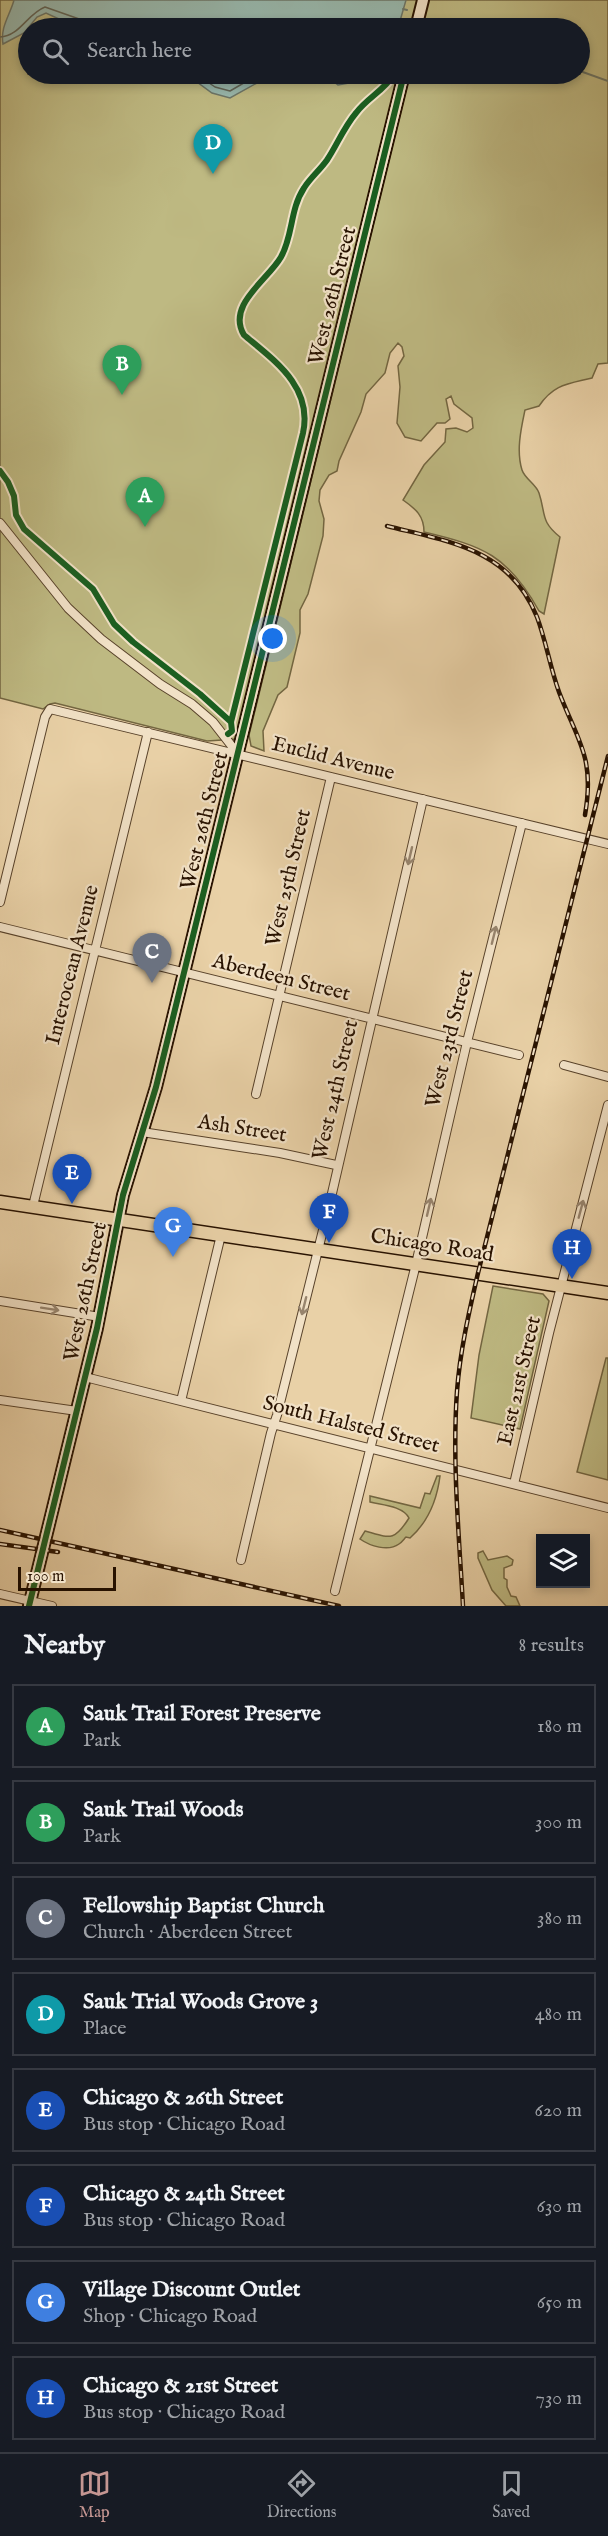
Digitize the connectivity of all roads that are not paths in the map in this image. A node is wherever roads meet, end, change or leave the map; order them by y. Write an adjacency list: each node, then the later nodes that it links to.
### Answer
1 (423, 0): 2 (street)
2 (418, 18)
3 (402, 84): 6 (street, West 26th Street)
4 (0, 523): 6 (street)
5 (148, 732): 6 (street, Euclid Avenue); 11 (street, Euclid Avenue); 13 (street, Interocean Avenue)
6 (238, 754): 7 (street, Euclid Avenue); 14 (street, West 26th Street)
7 (331, 777): 8 (street, Euclid Avenue); 15 (street, West 25th Street)
8 (423, 799): 9 (street, Euclid Avenue); 16 (street, West 24th Street, one-way to 16)
9 (522, 823): 10 (street, Euclid Avenue); 17 (street, West 23rd Street, one-way to 9)
10 (608, 844)
11 (0, 902)
12 (0, 927): 13 (street, Aberdeen Street)
13 (95, 951): 14 (street, Aberdeen Street); 26 (street, Interocean Avenue)
14 (184, 973): 15 (street, Aberdeen Street); 23 (street, West 26th Street)
15 (279, 996): 16 (street, Aberdeen Street); 21 (street, West 25th Street)
16 (372, 1019): 17 (street, Aberdeen Street); 24 (street, West 24th Street)
17 (467, 1042): 18 (street, Aberdeen Street); 30 (street, West 23rd Street, one-way to 17)
18 (519, 1055)
19 (564, 1065): 20 (street)
20 (608, 1077)
21 (256, 1094)
22 (608, 1105): 31 (street, East 21st Street, one-way to 22)
23 (142, 1132): 24 (street, Ash Street); 27 (street, West 26th Street)
24 (336, 1166): 29 (street, West 24th Street)
25 (0, 1202): 26 (main road, Chicago Road)
26 (33, 1206): 27 (main road, Chicago Road)
27 (118, 1219): 28 (main road, Chicago Road); 34 (street, West 26th Street)
28 (221, 1235): 29 (main road, Chicago Road); 37 (street)
29 (318, 1249): 30 (main road, Chicago Road); 39 (street, West 24th Street, one-way to 39)
30 (416, 1264): 31 (main road, Chicago Road); 40 (street, West 23rd Street)
31 (561, 1286): 32 (main road, Chicago Road); 41 (street, East 21st Street)
32 (608, 1293)
33 (0, 1301): 34 (street, one-way to 34)
34 (99, 1317): 35 (street, West 26th Street)
35 (85, 1377): 37 (street, South Halsted Street); 38 (street, West 26th Street)
36 (0, 1400): 38 (street)
37 (180, 1401): 39 (street, South Halsted Street)
38 (77, 1411): 46 (street, West 26th Street)
39 (274, 1424): 40 (street, South Halsted Street); 43 (street, West 24th Street)
40 (369, 1448): 41 (street, South Halsted Street); 44 (street, West 23rd Street)
41 (514, 1484): 42 (street, South Halsted Street)
42 (608, 1508)
43 (241, 1560)
44 (335, 1591)
45 (0, 1594): 46 (street)
46 (30, 1604): 47 (street)
47 (52, 1606)

